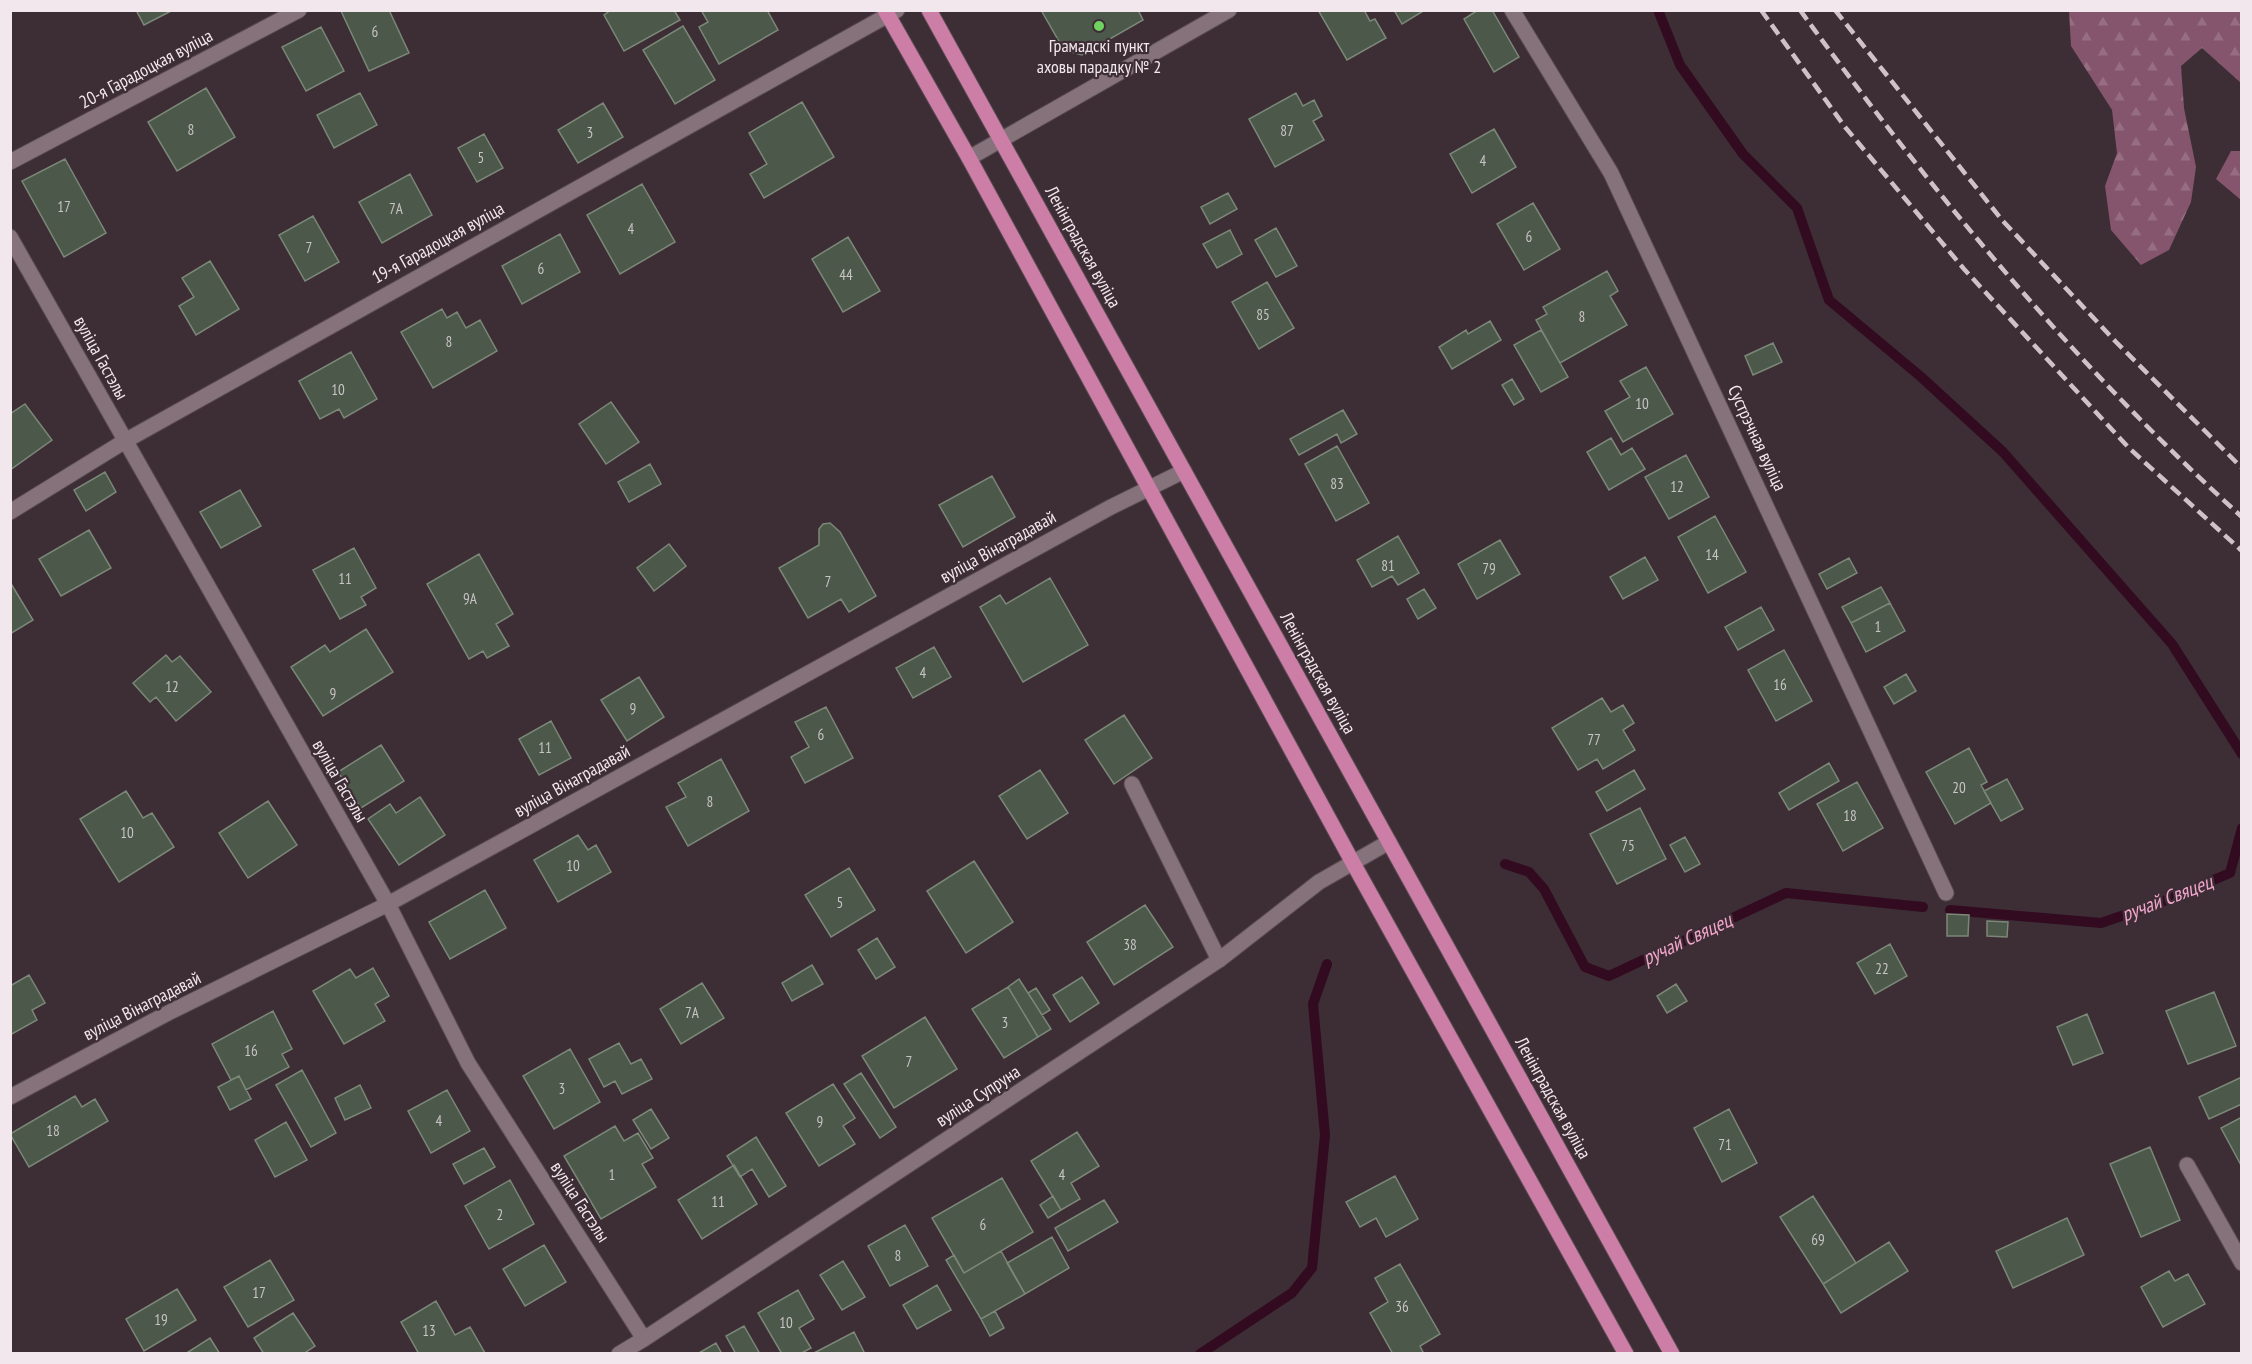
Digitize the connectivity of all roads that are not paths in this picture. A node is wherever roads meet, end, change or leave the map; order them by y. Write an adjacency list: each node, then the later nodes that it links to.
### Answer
1 (299, 10): 8 (street, 20-я Гарадоцкая вуліца)
2 (929, 10): 6 (main road, Ленінградская вуліца)
3 (1512, 10): 17 (street, Сустрэчная вуліца)
4 (1226, 11): 6 (street)
5 (890, 12): 7 (main road); 10 (street, 19-я Гарадоцкая вуліца)
6 (1002, 140): 7 (street); 11 (main road, Ленінградская вуліца)
7 (969, 158): 12 (main road)
8 (10, 162)
9 (10, 237): 10 (street, вуліца Гастэлы)
10 (126, 441): 13 (street, 19-я Гарадоцкая вуліца); 18 (street, вуліца Гастэлы)
11 (1184, 471): 12 (street, вуліца Вінаградавай); 15 (main road, Ленінградская вуліца)
12 (1148, 489): 16 (main road); 18 (street, вуліца Вінаградавай)
13 (10, 512)
14 (1132, 784): 19 (street)
15 (1389, 842): 16 (street, вуліца Супруна); 26 (main road, Ленінградская вуліца)
16 (1353, 863): 19 (street, вуліца Супруна); 25 (main road)
17 (1946, 893)
18 (387, 904): 20 (street, вуліца Вінаградавай); 23 (street, вуліца Гастэлы)
19 (1219, 960): 23 (street, вуліца Супруна)
20 (10, 1096)
21 (2187, 1165): 22 (street)
22 (2241, 1263)
23 (644, 1339): 24 (street, вуліца Супруна)
24 (619, 1353)
25 (1626, 1353)
26 (1672, 1353)

